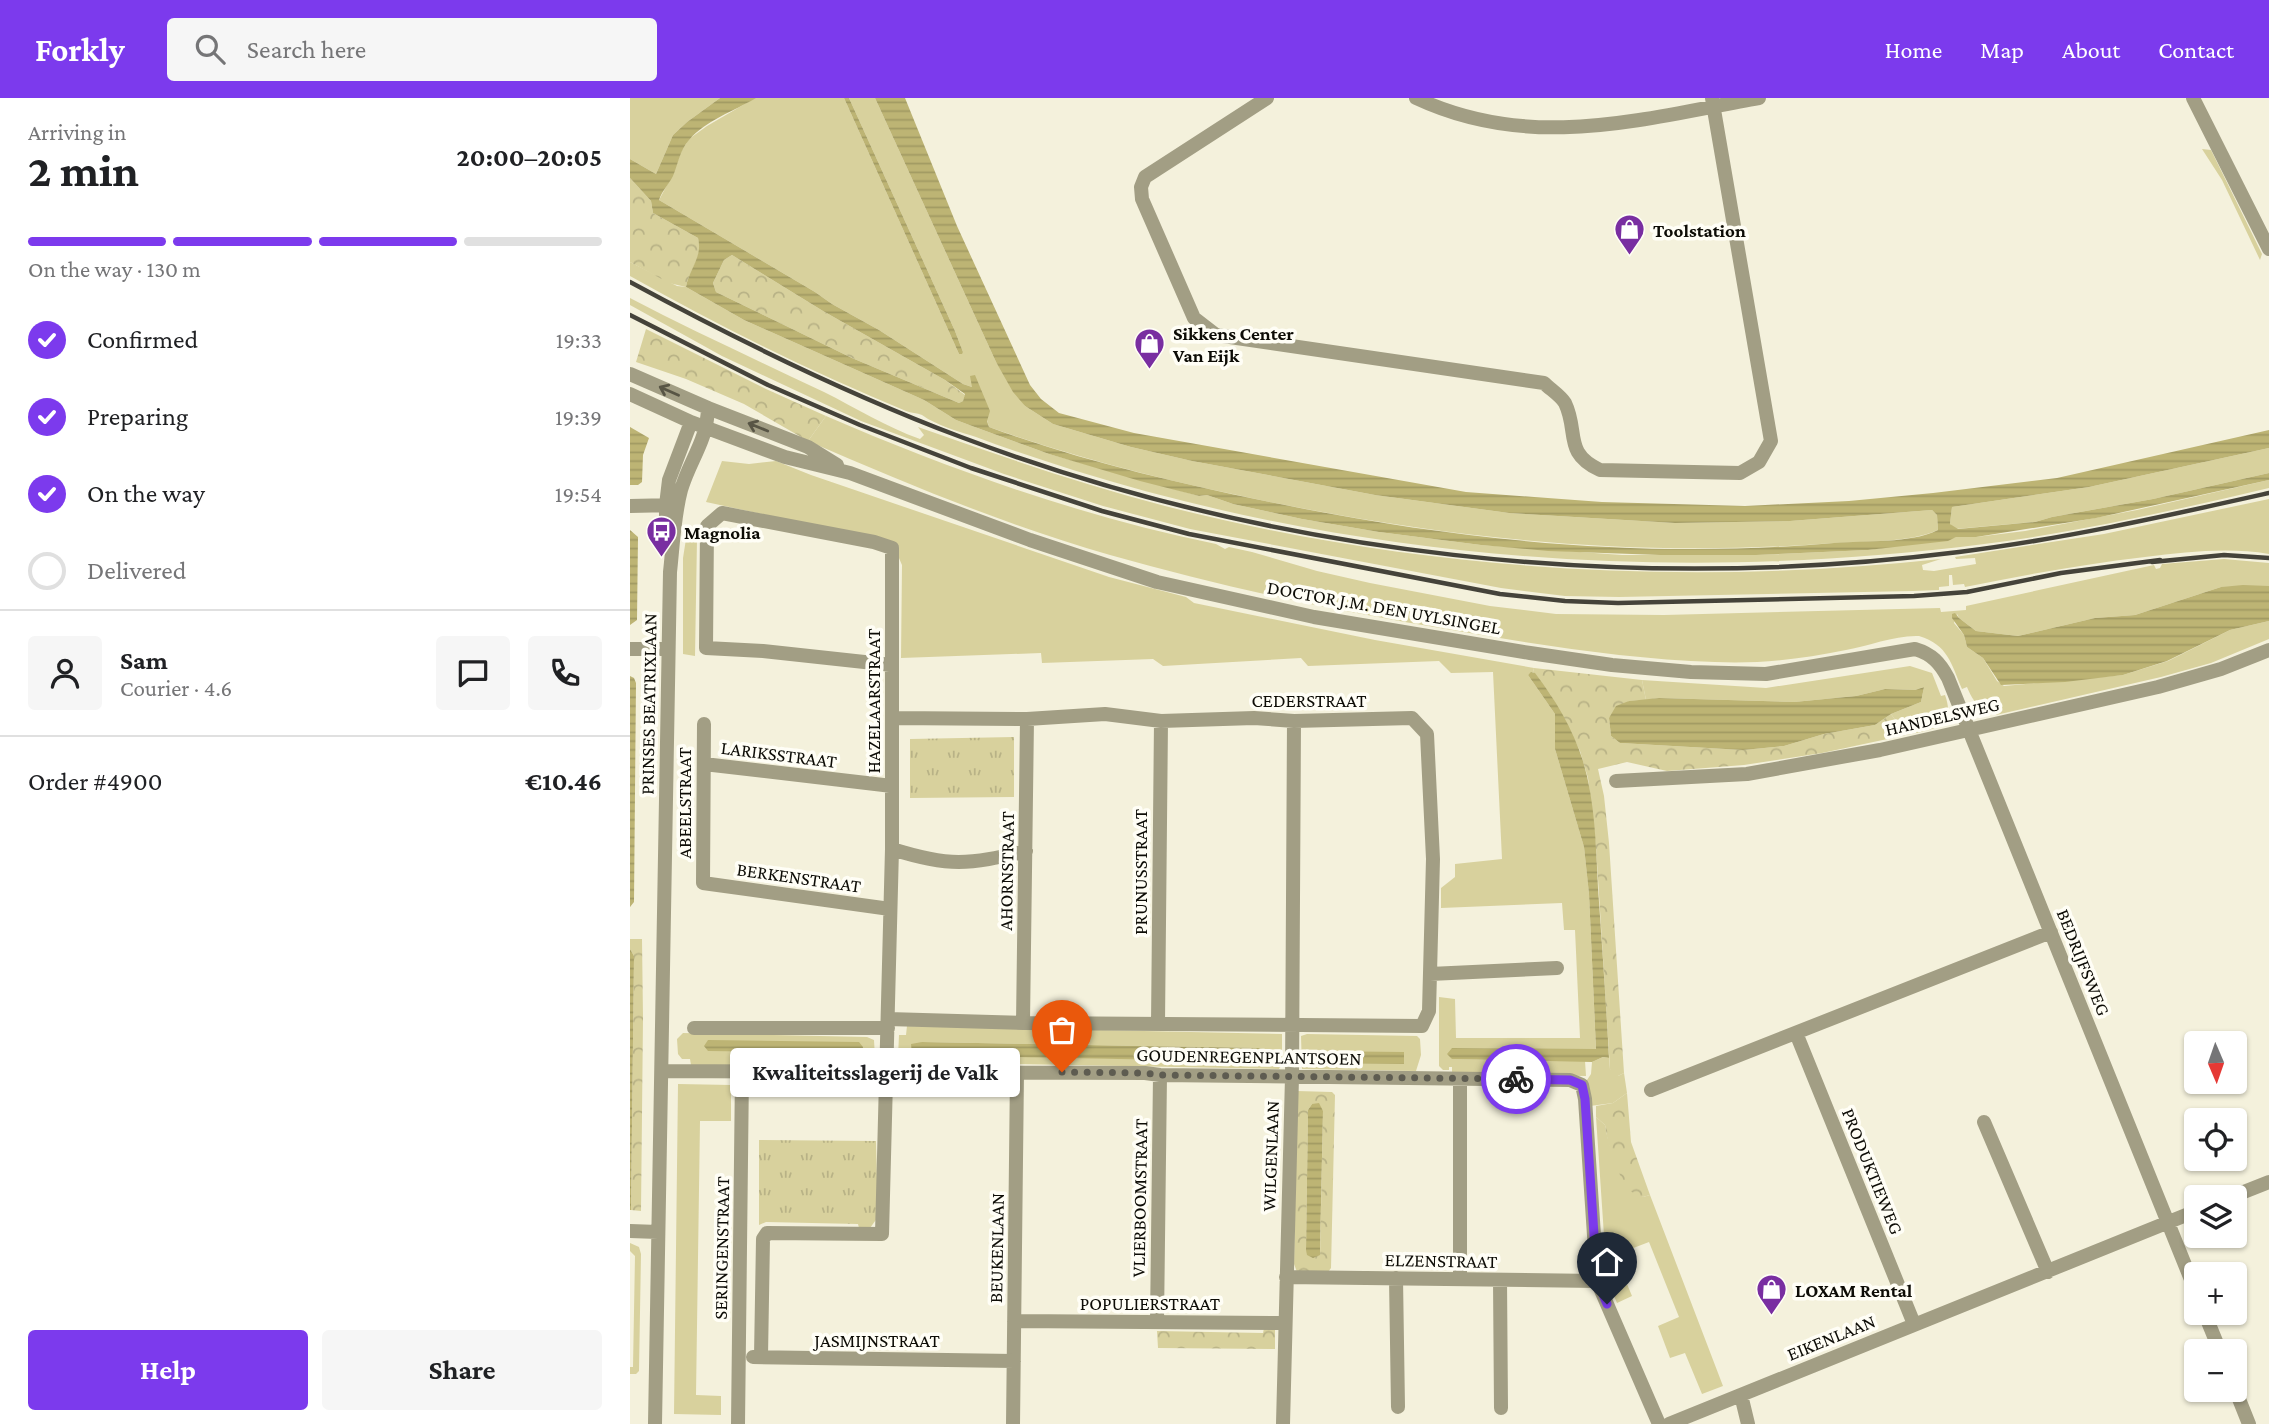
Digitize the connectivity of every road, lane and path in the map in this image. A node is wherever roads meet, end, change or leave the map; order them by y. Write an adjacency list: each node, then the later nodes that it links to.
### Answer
1 (1267, 98): 5 (street)
2 (1416, 98): 5 (street)
3 (1759, 98): 5 (street)
4 (2196, 100): 6 (street)
5 (1712, 102)
6 (2269, 249)
7 (630, 374): 9 (street, DOCTOR J.M. DEN UYLSINGEL, one-way to 7)
8 (630, 394): 10 (street, DOCTOR J.M. DEN UYLSINGEL)
9 (708, 408): 10 (street); 11 (street); 12 (street, DOCTOR J.M. DEN UYLSINGEL, one-way to 9)
10 (691, 422): 11 (street, DOCTOR J.M. DEN UYLSINGEL); 13 (street, PRINSES BEATRIXLAAN)
11 (707, 428): 12 (street, DOCTOR J.M. DEN UYLSINGEL); 13 (street, PRINSES BEATRIXLAAN)
12 (850, 473): 18 (street, DOCTOR J.M. DEN UYLSINGEL)
13 (672, 505): 14 (street); 16 (street, PRINSES BEATRIXLAAN)
14 (630, 506)
15 (630, 649): 16 (street)
16 (668, 649): 43 (street, PRINSES BEATRIXLAAN)
17 (2269, 650): 25 (street, HANDELSWEG)
18 (1927, 652): 25 (street, BEDRIJFSWEG)
19 (891, 665): 19 (street, HAZELAARSTRAAT); 20 (street, HAZELAARSTRAAT)
20 (892, 718): 21 (street, CEDERSTRAAT); 28 (street, HAZELAARSTRAAT)
21 (1027, 719): 22 (street, CEDERSTRAAT); 30 (street, AHORNSTRAAT)
22 (1161, 721): 23 (street, CEDERSTRAAT); 38 (street, PRUNUSSTRAAT)
23 (1294, 721): 35 (street, CEDERSTRAAT); 39 (street, WILGENLAAN)
24 (704, 724): 26 (street, ABEELSTRAAT)
25 (1969, 729): 27 (street, HANDELSWEG); 33 (street, BEDRIJFSWEG)
26 (704, 764): 28 (street, LARIKSSTRAAT); 31 (street, ABEELSTRAAT)
27 (1616, 781)
28 (892, 786): 29 (street, HAZELAARSTRAAT)
29 (892, 849): 30 (street); 32 (street, HAZELAARSTRAAT)
30 (1026, 851): 37 (street, AHORNSTRAAT)
31 (703, 883): 32 (street, BERKENSTRAAT)
32 (890, 909): 36 (street, HAZELAARSTRAAT)
33 (2051, 932): 42 (street); 55 (street, BEDRIJFSWEG)
34 (1557, 968): 35 (street)
35 (1430, 974): 40 (street, CEDERSTRAAT)
36 (888, 1023): 37 (street, GOUDENREGENPLANTSOEN); 41 (street); 45 (street, HAZELAARSTRAAT)
37 (1023, 1023): 38 (street, GOUDENREGENPLANTSOEN)
38 (1158, 1024): 39 (street, GOUDENREGENPLANTSOEN)
39 (1291, 1024): 40 (street, GOUDENREGENPLANTSOEN); 48 (street, WILGENLAAN)
40 (1422, 1026)
41 (694, 1028)
42 (1796, 1032): 50 (street); 68 (street, PRODUKTIEWEG)
43 (662, 1072): 44 (street, GOUDENREGENPLANTSOEN); 57 (street, PRINSES BEATRIXLAAN)
44 (742, 1072): 45 (street, GOUDENREGENPLANTSOEN); 69 (street, SERINGENSTRAAT)
45 (888, 1072): 46 (street, GOUDENREGENPLANTSOEN); 70 (street, HAZELAARSTRAAT)
46 (1017, 1072): 47 (street, GOUDENREGENPLANTSOEN); 65 (street, BEUKENLAAN)
47 (1160, 1075): 48 (street, GOUDENREGENPLANTSOEN); 66 (street, VLIERBOOMSTRAAT)
48 (1292, 1077): 49 (street, GOUDENREGENPLANTSOEN); 60 (street, WILGENLAAN)
49 (1460, 1079): 62 (street); 64 (street, GOUDENREGENPLANTSOEN)
50 (1651, 1090)
51 (1983, 1122): 59 (street)
52 (2269, 1182): 53 (street)
53 (2247, 1191)
54 (2184, 1216): 55 (street, EIKENLAAN)
55 (2169, 1222): 58 (street, BEDRIJFSWEG); 59 (street, EIKENLAAN)
56 (630, 1231): 57 (street)
57 (658, 1231): 76 (street, PRINSES BEATRIXLAAN)
58 (2184, 1262)
59 (2048, 1272): 68 (street, EIKENLAAN)
60 (1286, 1277): 61 (street, ELZENSTRAAT); 67 (street, WILGENLAAN)
61 (1396, 1278): 62 (street, ELZENSTRAAT); 74 (street)
62 (1460, 1279): 63 (street, ELZENSTRAAT)
63 (1500, 1280): 64 (street, ELZENSTRAAT); 75 (street)
64 (1597, 1280): 80 (street)
65 (1014, 1321): 66 (street, POPULIERSTRAAT); 71 (street, BEUKENLAAN)
66 (1157, 1322): 67 (street, POPULIERSTRAAT)
67 (1285, 1323): 79 (street, WILGENLAAN)
68 (1914, 1324): 72 (street, EIKENLAAN)
69 (739, 1357): 70 (street, JASMIJNSTRAAT); 77 (street, SERINGENSTRAAT)
70 (761, 1357): 71 (street, JASMIJNSTRAAT)
71 (1014, 1361): 78 (street, BEUKENLAAN)
72 (1741, 1395): 81 (street, EIKENLAAN); 82 (street)
73 (2240, 1402): 83 (street)
74 (1398, 1407)
75 (1501, 1408)
76 (655, 1424)
77 (738, 1424)
78 (1013, 1424)
79 (1283, 1424)
80 (1659, 1424)
81 (1669, 1424)
82 (1748, 1424)
83 (2249, 1424)

